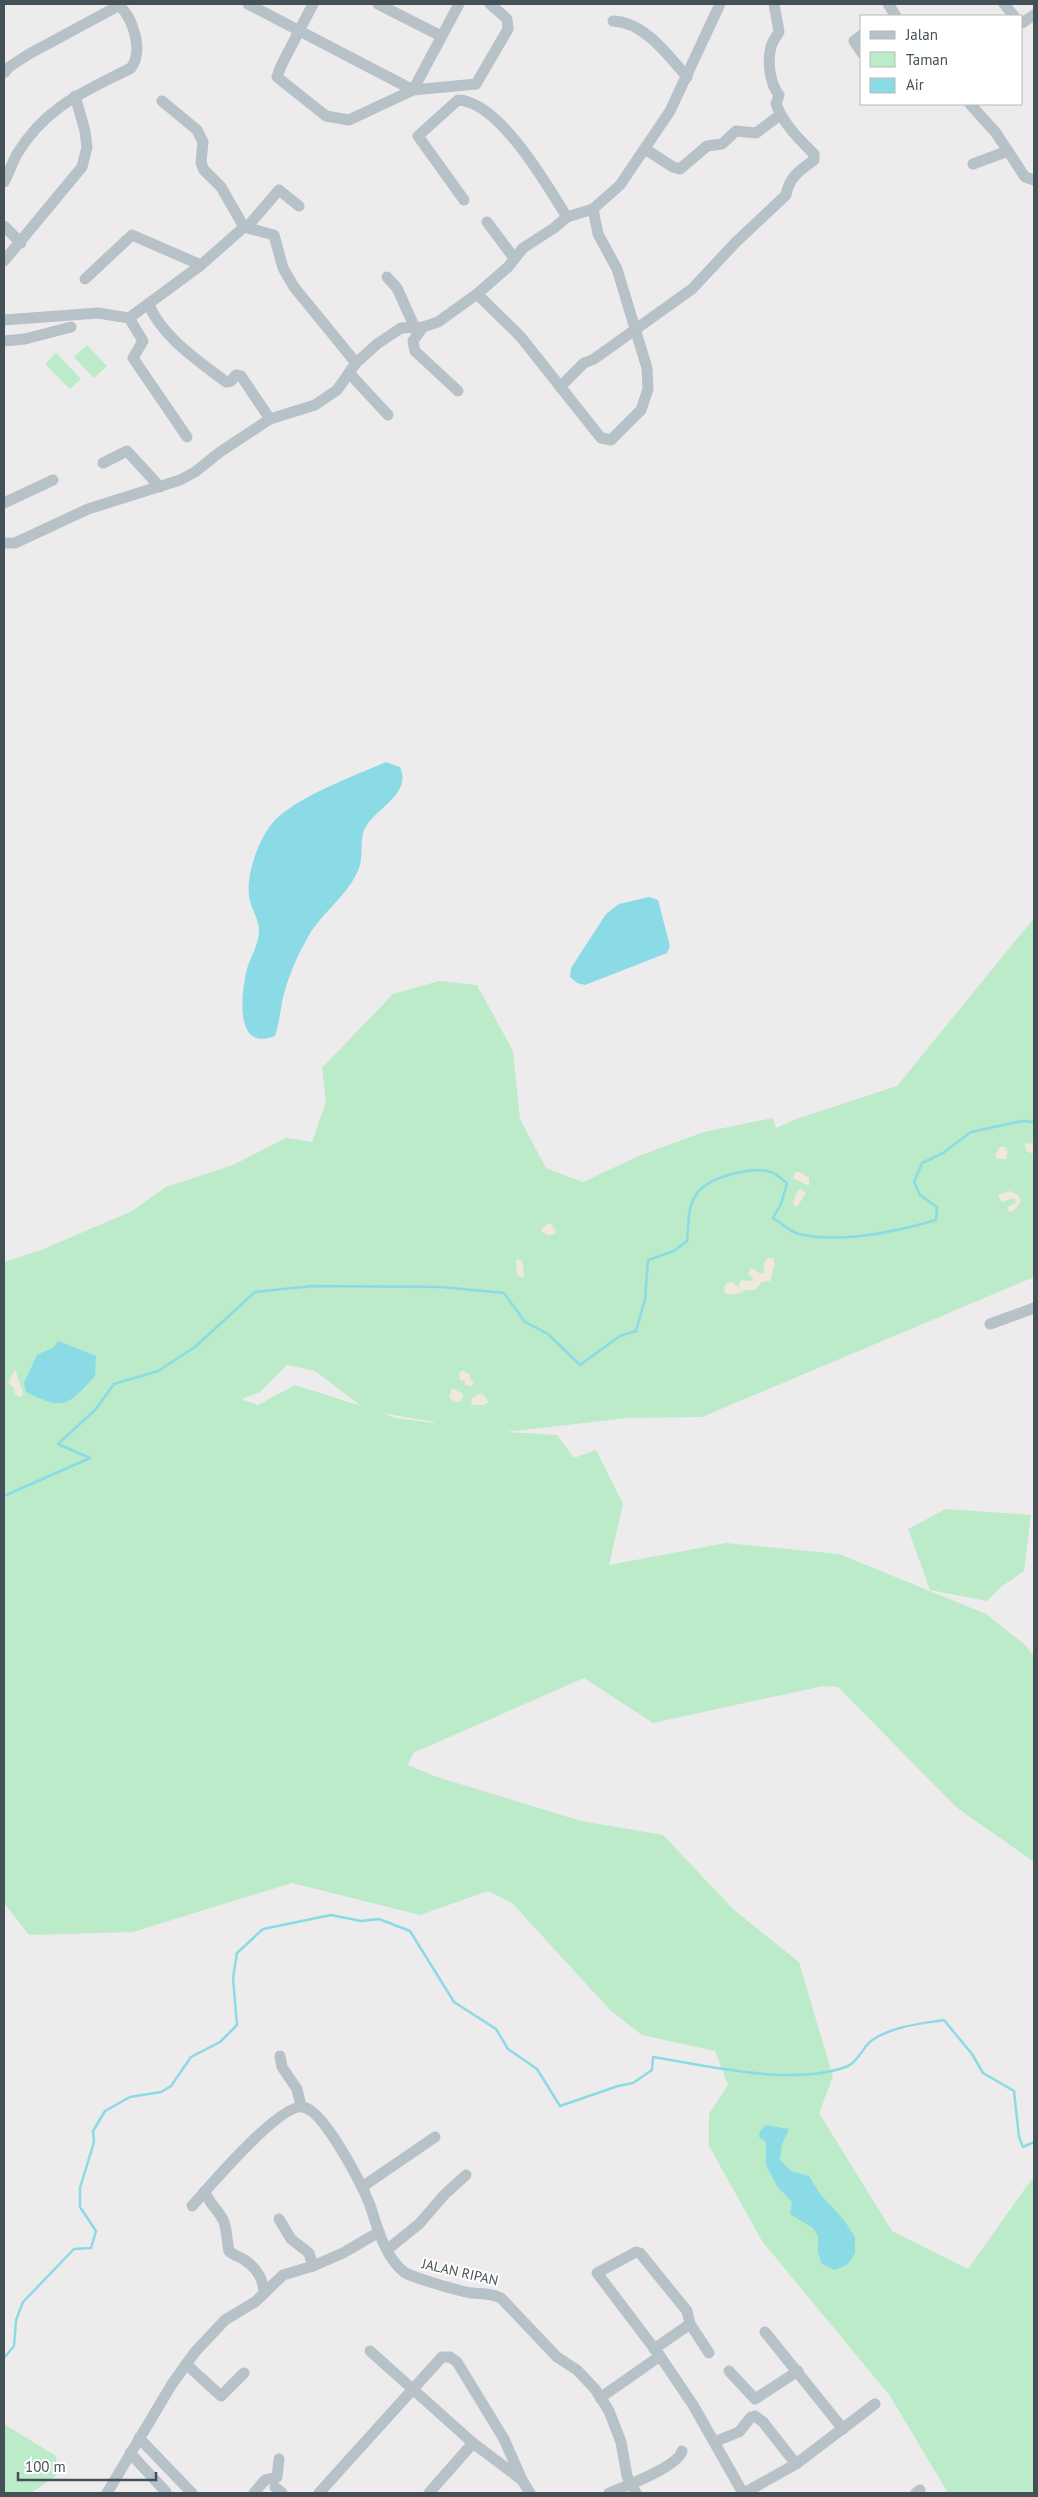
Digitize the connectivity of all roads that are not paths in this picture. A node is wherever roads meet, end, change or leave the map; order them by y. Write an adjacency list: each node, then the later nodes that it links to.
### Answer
1 (119, 4): 18 (street); 21 (street)
2 (248, 4): 14 (street)
3 (314, 4): 14 (street)
4 (378, 4): 15 (street)
5 (460, 4): 15 (street)
6 (490, 4): 20 (street)
7 (720, 4): 19 (street)
8 (774, 4): 24 (street)
9 (1004, 4): 10 (street)
10 (1013, 15)
11 (1034, 15): 13 (street)
12 (613, 21): 19 (street)
13 (1023, 21)
14 (300, 31): 20 (street); 20 (street)
15 (441, 36): 20 (street)
16 (860, 37): 17 (street)
17 (860, 50)
18 (4, 73)
19 (687, 77): 25 (street)
20 (413, 90)
21 (75, 96): 29 (street); 37 (street)
22 (162, 101): 36 (street)
23 (971, 105): 26 (street)
24 (780, 116): 25 (street); 49 (street)
25 (645, 149): 32 (street)
26 (1008, 151): 27 (street); 28 (street)
27 (973, 164)
28 (1034, 180)
29 (4, 182)
30 (464, 200): 33 (street)
31 (299, 206): 36 (street)
32 (593, 209): 33 (street); 49 (street)
33 (567, 217): 38 (street)
34 (487, 222): 38 (street)
35 (4, 226): 37 (street)
36 (246, 226): 40 (street); 51 (street)
37 (21, 243): 39 (street)
38 (514, 258): 43 (street)
39 (4, 261)
40 (201, 265): 42 (street); 44 (street)
41 (387, 277): 48 (street)
42 (85, 279)
43 (477, 294): 48 (street); 52 (street)
44 (149, 305): 45 (street); 55 (street)
45 (129, 318): 46 (street); 56 (street)
46 (4, 320)
47 (71, 327): 50 (street)
48 (419, 328): 51 (street); 53 (street)
49 (636, 330): 52 (street); 52 (street)
50 (4, 341)
51 (353, 369): 54 (street); 55 (street)
52 (560, 387)
53 (458, 391)
54 (388, 415)
55 (270, 419): 59 (street)
56 (186, 437)
57 (103, 463): 59 (street)
58 (53, 480): 60 (street)
59 (160, 488): 61 (street)
60 (4, 503)
61 (4, 544)
62 (1034, 1308): 63 (street)
63 (990, 1324)
64 (280, 2056): 65 (street)
65 (297, 2107): 68 (street, JALAN RIPAN); 69 (street)
66 (435, 2136): 68 (street)
67 (466, 2175): 73 (street)
68 (362, 2187): 72 (street, JALAN RIPAN)
69 (205, 2192): 70 (street); 75 (street)
70 (192, 2206)
71 (279, 2219): 74 (street)
72 (379, 2232): 73 (street, JALAN RIPAN); 74 (street)
73 (388, 2249): 86 (street, JALAN RIPAN)
74 (313, 2266): 75 (street)
75 (264, 2292): 81 (street)
76 (690, 2324): 79 (street); 79 (street); 80 (street)
77 (765, 2332): 83 (street)
78 (370, 2351): 85 (street)
79 (657, 2352): 86 (street); 90 (street)
80 (709, 2353)
81 (186, 2364): 84 (street); 89 (street)
82 (729, 2371): 83 (street)
83 (798, 2371): 88 (street)
84 (244, 2373)
85 (411, 2390): 91 (street); 96 (street); 103 (street)
86 (600, 2398): 97 (street, JALAN RIPAN)
87 (875, 2404): 88 (street)
88 (843, 2429): 95 (street)
89 (139, 2438): 93 (street); 101 (street)
90 (714, 2442): 95 (street); 107 (street)
91 (473, 2443): 96 (street); 104 (street)
92 (682, 2451): 97 (street)
93 (130, 2453): 99 (street); 100 (street)
94 (279, 2459): 102 (street)
95 (796, 2464): 98 (street)
96 (522, 2480): 105 (street)
97 (633, 2489): 106 (street)
98 (764, 2489): 107 (street)
99 (107, 2493)
100 (166, 2493)
101 (192, 2493)
102 (254, 2493)
103 (319, 2493)
104 (429, 2493)
105 (530, 2493)
106 (609, 2493)
107 (743, 2493)

